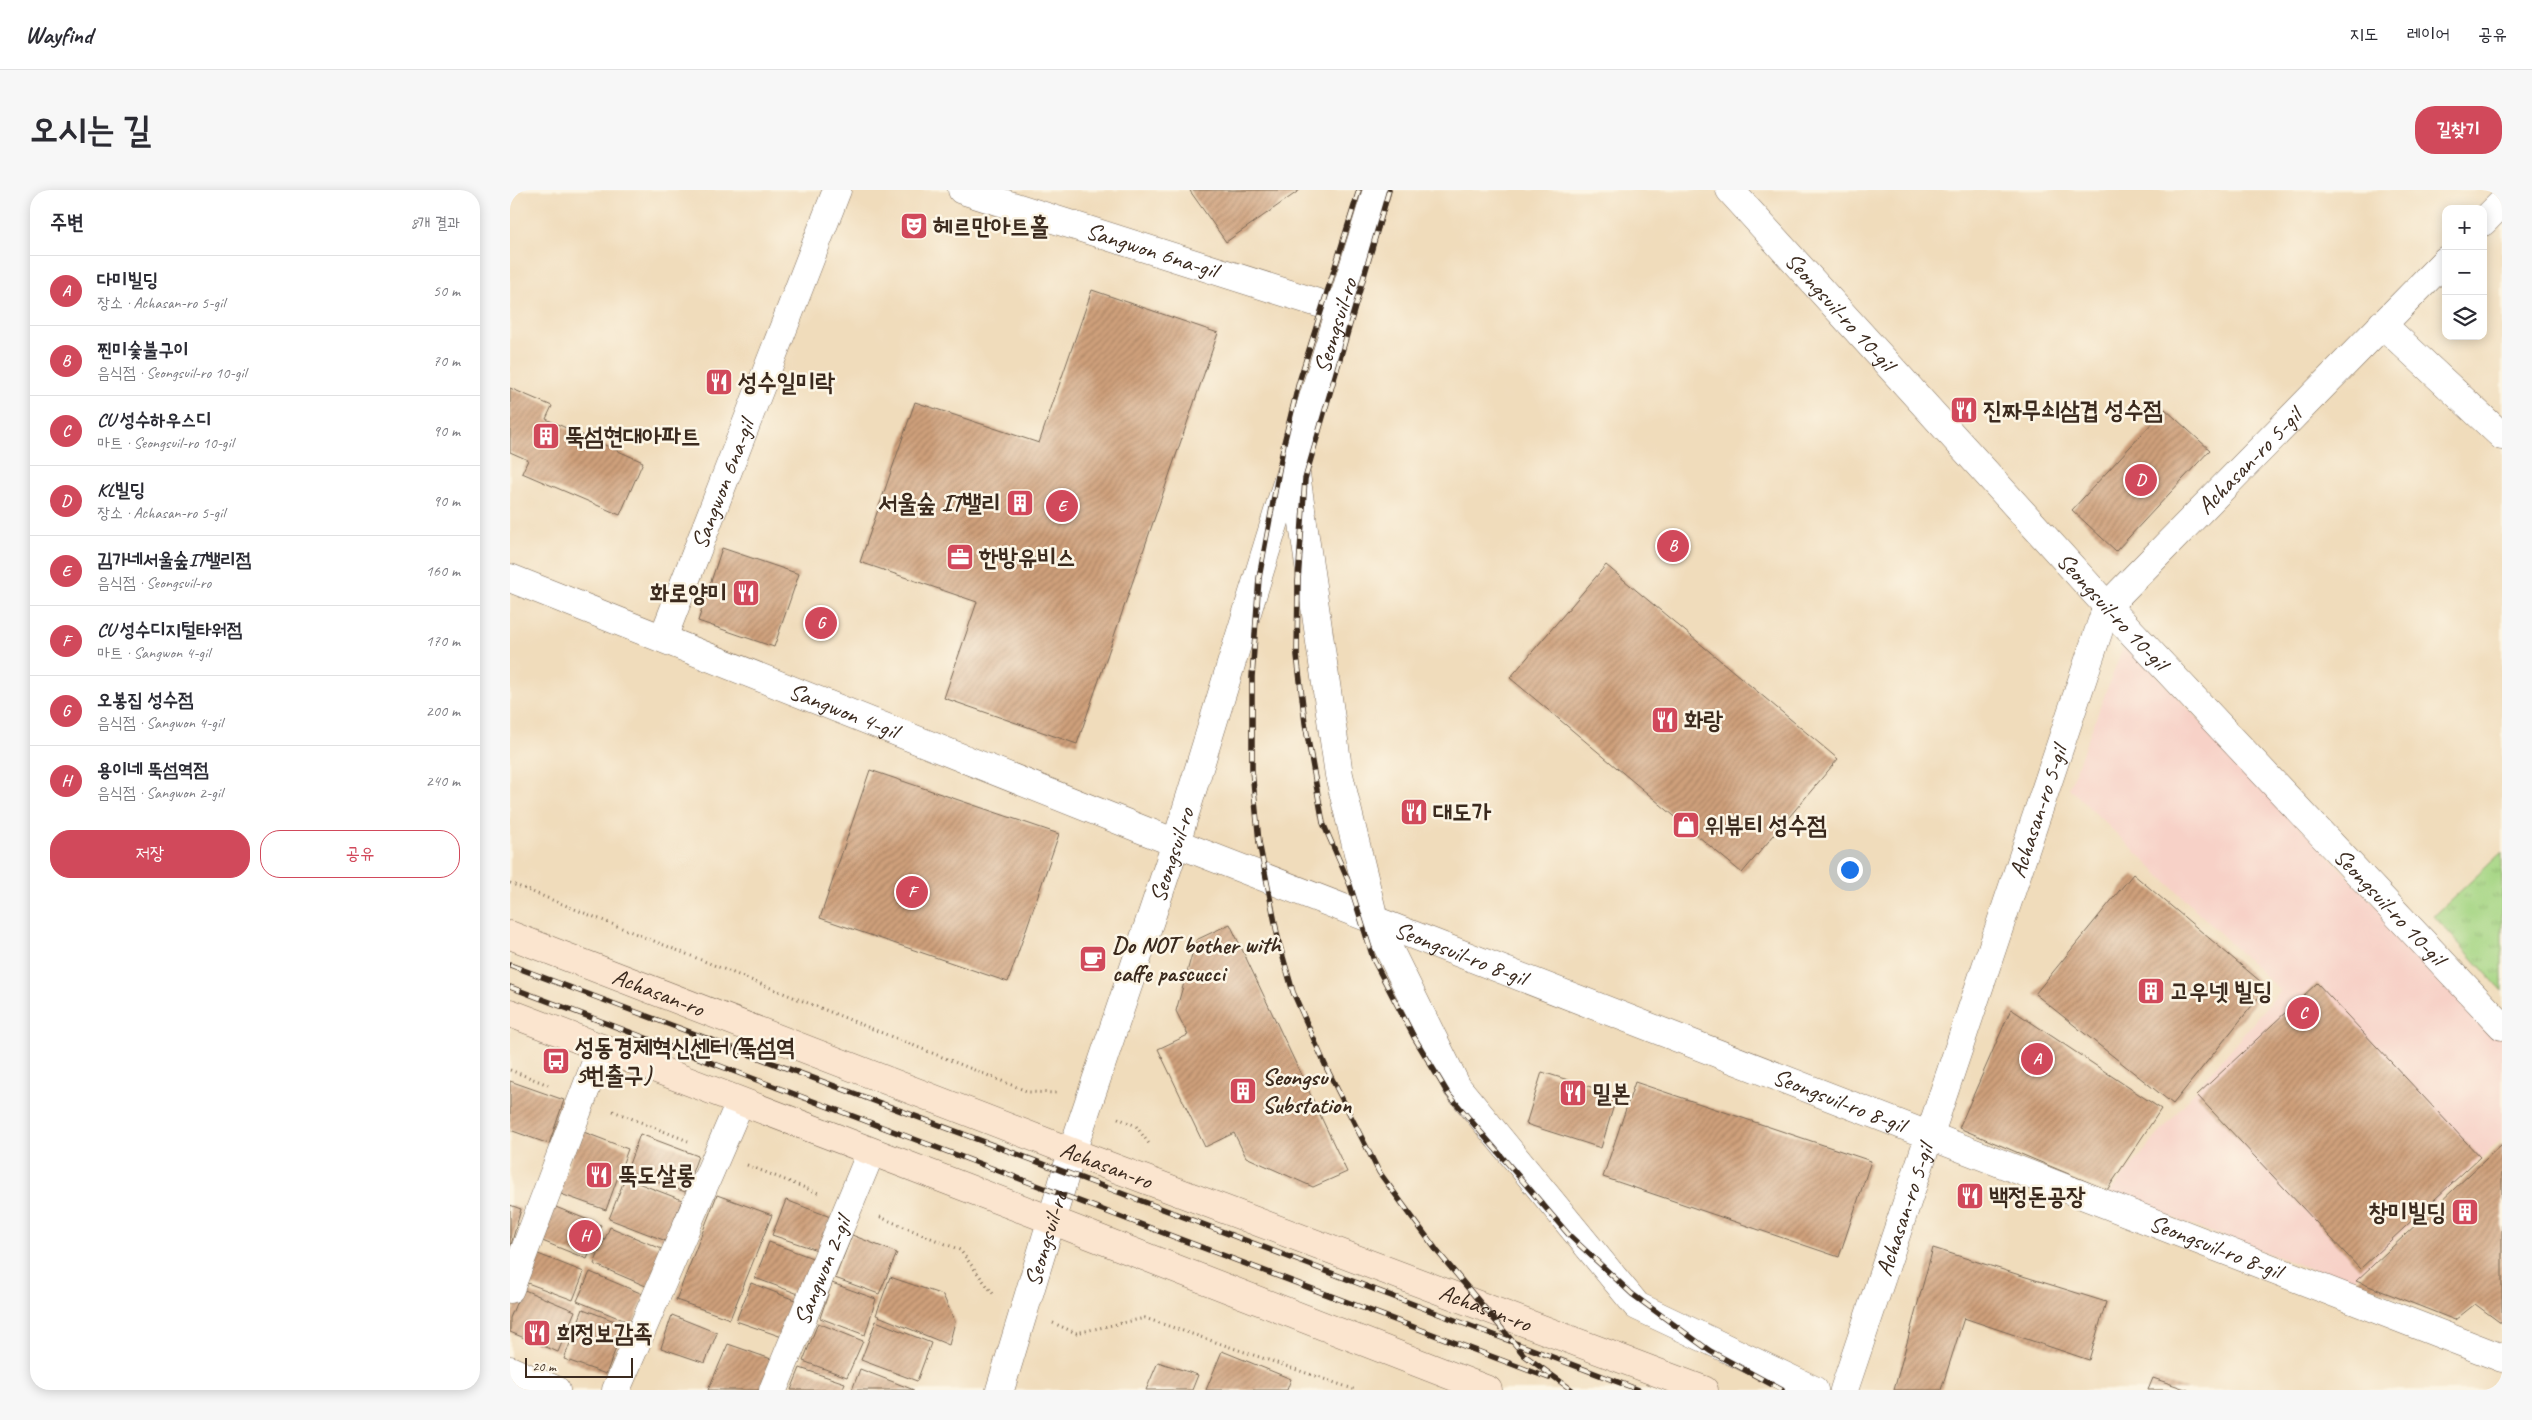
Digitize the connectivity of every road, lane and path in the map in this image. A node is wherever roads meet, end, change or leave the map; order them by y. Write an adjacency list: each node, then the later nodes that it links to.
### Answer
1 (837, 190): 14 (street, Sangwon 6na-gil)
2 (962, 190): 8 (street, Sangwon 6na-gil)
3 (1376, 190): 8 (street, Seongsuil-ro)
4 (1730, 190): 13 (street, Seongsuil-ro 10-gil)
5 (2502, 203): 6 (street)
6 (2487, 218)
7 (2442, 264): 9 (street, Achasan-ro 5-gil)
8 (1340, 310): 11 (street, Seongsuil-ro)
9 (2382, 324): 10 (street); 13 (street, Achasan-ro 5-gil)
10 (2502, 436)
11 (1294, 460): 15 (street, Seongsuil-ro); 17 (street, Seongsuil-ro)
12 (510, 578): 14 (street, Sangwon 4-gil)
13 (2107, 606): 20 (street, Seongsuil-ro 10-gil); 26 (street, Achasan-ro 5-gil)
14 (663, 638): 15 (street, Sangwon 4-gil)
15 (1176, 843): 17 (street, Seongsuil-ro 8-gil); 25 (street, Seongsuil-ro)
16 (510, 883): 25 (path)
17 (1374, 919): 26 (street, Seongsuil-ro 8-gil); 44 (street)
18 (510, 935): 29 (main road, Achasan-ro)
19 (510, 1014): 21 (main road)
20 (2502, 1026)
21 (601, 1049): 23 (street); 24 (main road)
22 (510, 1070): 23 (path)
23 (582, 1098): 30 (path); 33 (street)
24 (740, 1102): 28 (main road); 30 (street)
25 (1088, 1106): 27 (path); 29 (street, Seongsuil-ro)
26 (1929, 1137): 35 (street, Seongsuil-ro 8-gil); 45 (street, Achasan-ro 5-gil)
27 (1151, 1147)
28 (871, 1152): 31 (street, Sangwon 2-gil); 32 (main road)
29 (1072, 1152): 32 (street, Seongsuil-ro); 43 (main road, Achasan-ro)
30 (718, 1153): 31 (path); 38 (street)
31 (849, 1205): 34 (path); 39 (street, Sangwon 2-gil)
32 (1051, 1220): 34 (street, Seongsuil-ro); 42 (main road)
33 (513, 1272)
34 (1022, 1311): 40 (street, Seongsuil-ro); 41 (path)
35 (2502, 1358)
36 (510, 1370): 37 (street)
37 (556, 1390)
38 (616, 1390)
39 (773, 1390)
40 (1000, 1390)
41 (1356, 1390)
42 (1488, 1390)
43 (1704, 1390)
44 (1814, 1390)
45 (1844, 1390)

